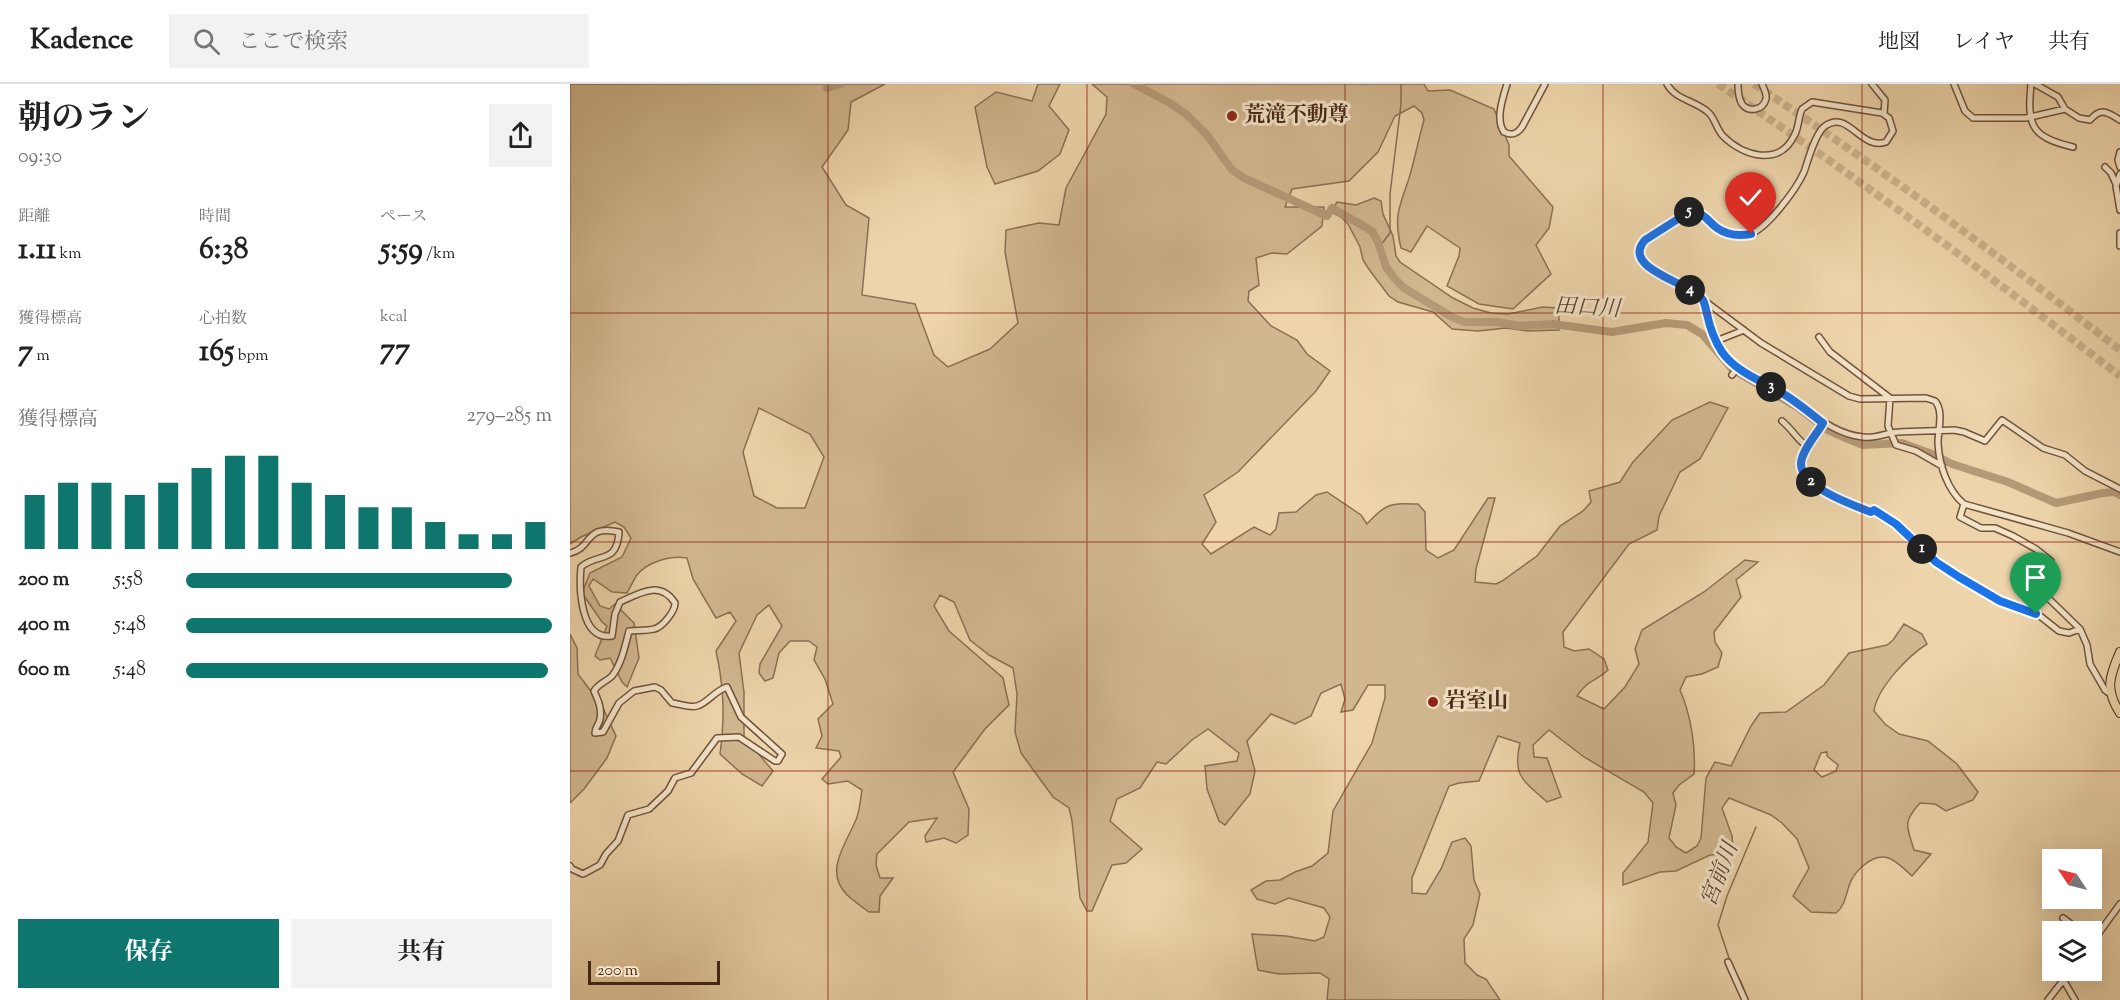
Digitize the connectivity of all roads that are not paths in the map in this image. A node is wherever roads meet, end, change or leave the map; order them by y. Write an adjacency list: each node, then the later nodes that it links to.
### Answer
1 (1507, 84): 2 (street)
2 (1545, 84)
3 (1667, 84): 11 (street)
4 (1738, 84): 5 (street)
5 (1762, 84)
6 (1872, 84): 11 (street)
7 (1954, 84): 12 (street)
8 (2031, 84): 12 (street)
9 (2036, 84): 10 (street)
10 (2065, 109): 12 (street); 13 (street)
11 (1884, 114): 23 (street)
12 (2031, 118): 14 (street)
13 (2120, 120)
14 (2073, 147)
15 (2120, 152): 17 (street)
16 (2105, 167): 19 (street)
17 (2120, 167)
18 (2120, 174): 19 (street)
19 (2116, 186): 20 (street)
20 (2120, 210)
21 (2120, 233): 22 (street)
22 (2120, 246)
23 (1703, 301): 24 (street); 26 (street)
24 (1744, 330): 26 (street); 27 (street)
25 (1819, 337): 27 (street)
26 (1716, 341): 29 (street)
27 (1890, 398): 30 (street); 31 (street)
28 (1782, 421): 32 (street)
29 (1823, 423): 31 (street); 32 (street)
30 (1938, 431): 31 (street); 33 (street); 34 (street)
31 (1891, 436): 33 (street)
32 (1809, 447): 38 (street)
33 (1942, 464): 35 (street)
34 (2120, 489)
35 (1964, 504): 36 (street); 38 (street)
36 (2120, 552)
37 (570, 553): 42 (street)
38 (2080, 629): 40 (street)
39 (2120, 652): 40 (highway)
40 (2109, 693): 41 (highway)
41 (2120, 713)
42 (570, 866)
43 (2120, 904): 46 (street)
44 (2062, 918): 45 (street)
45 (2066, 921)
46 (2102, 928)
47 (1728, 962): 49 (street)
48 (2064, 981): 50 (street); 51 (street)
49 (1745, 1000)
50 (2048, 1000)
51 (2075, 1000)

